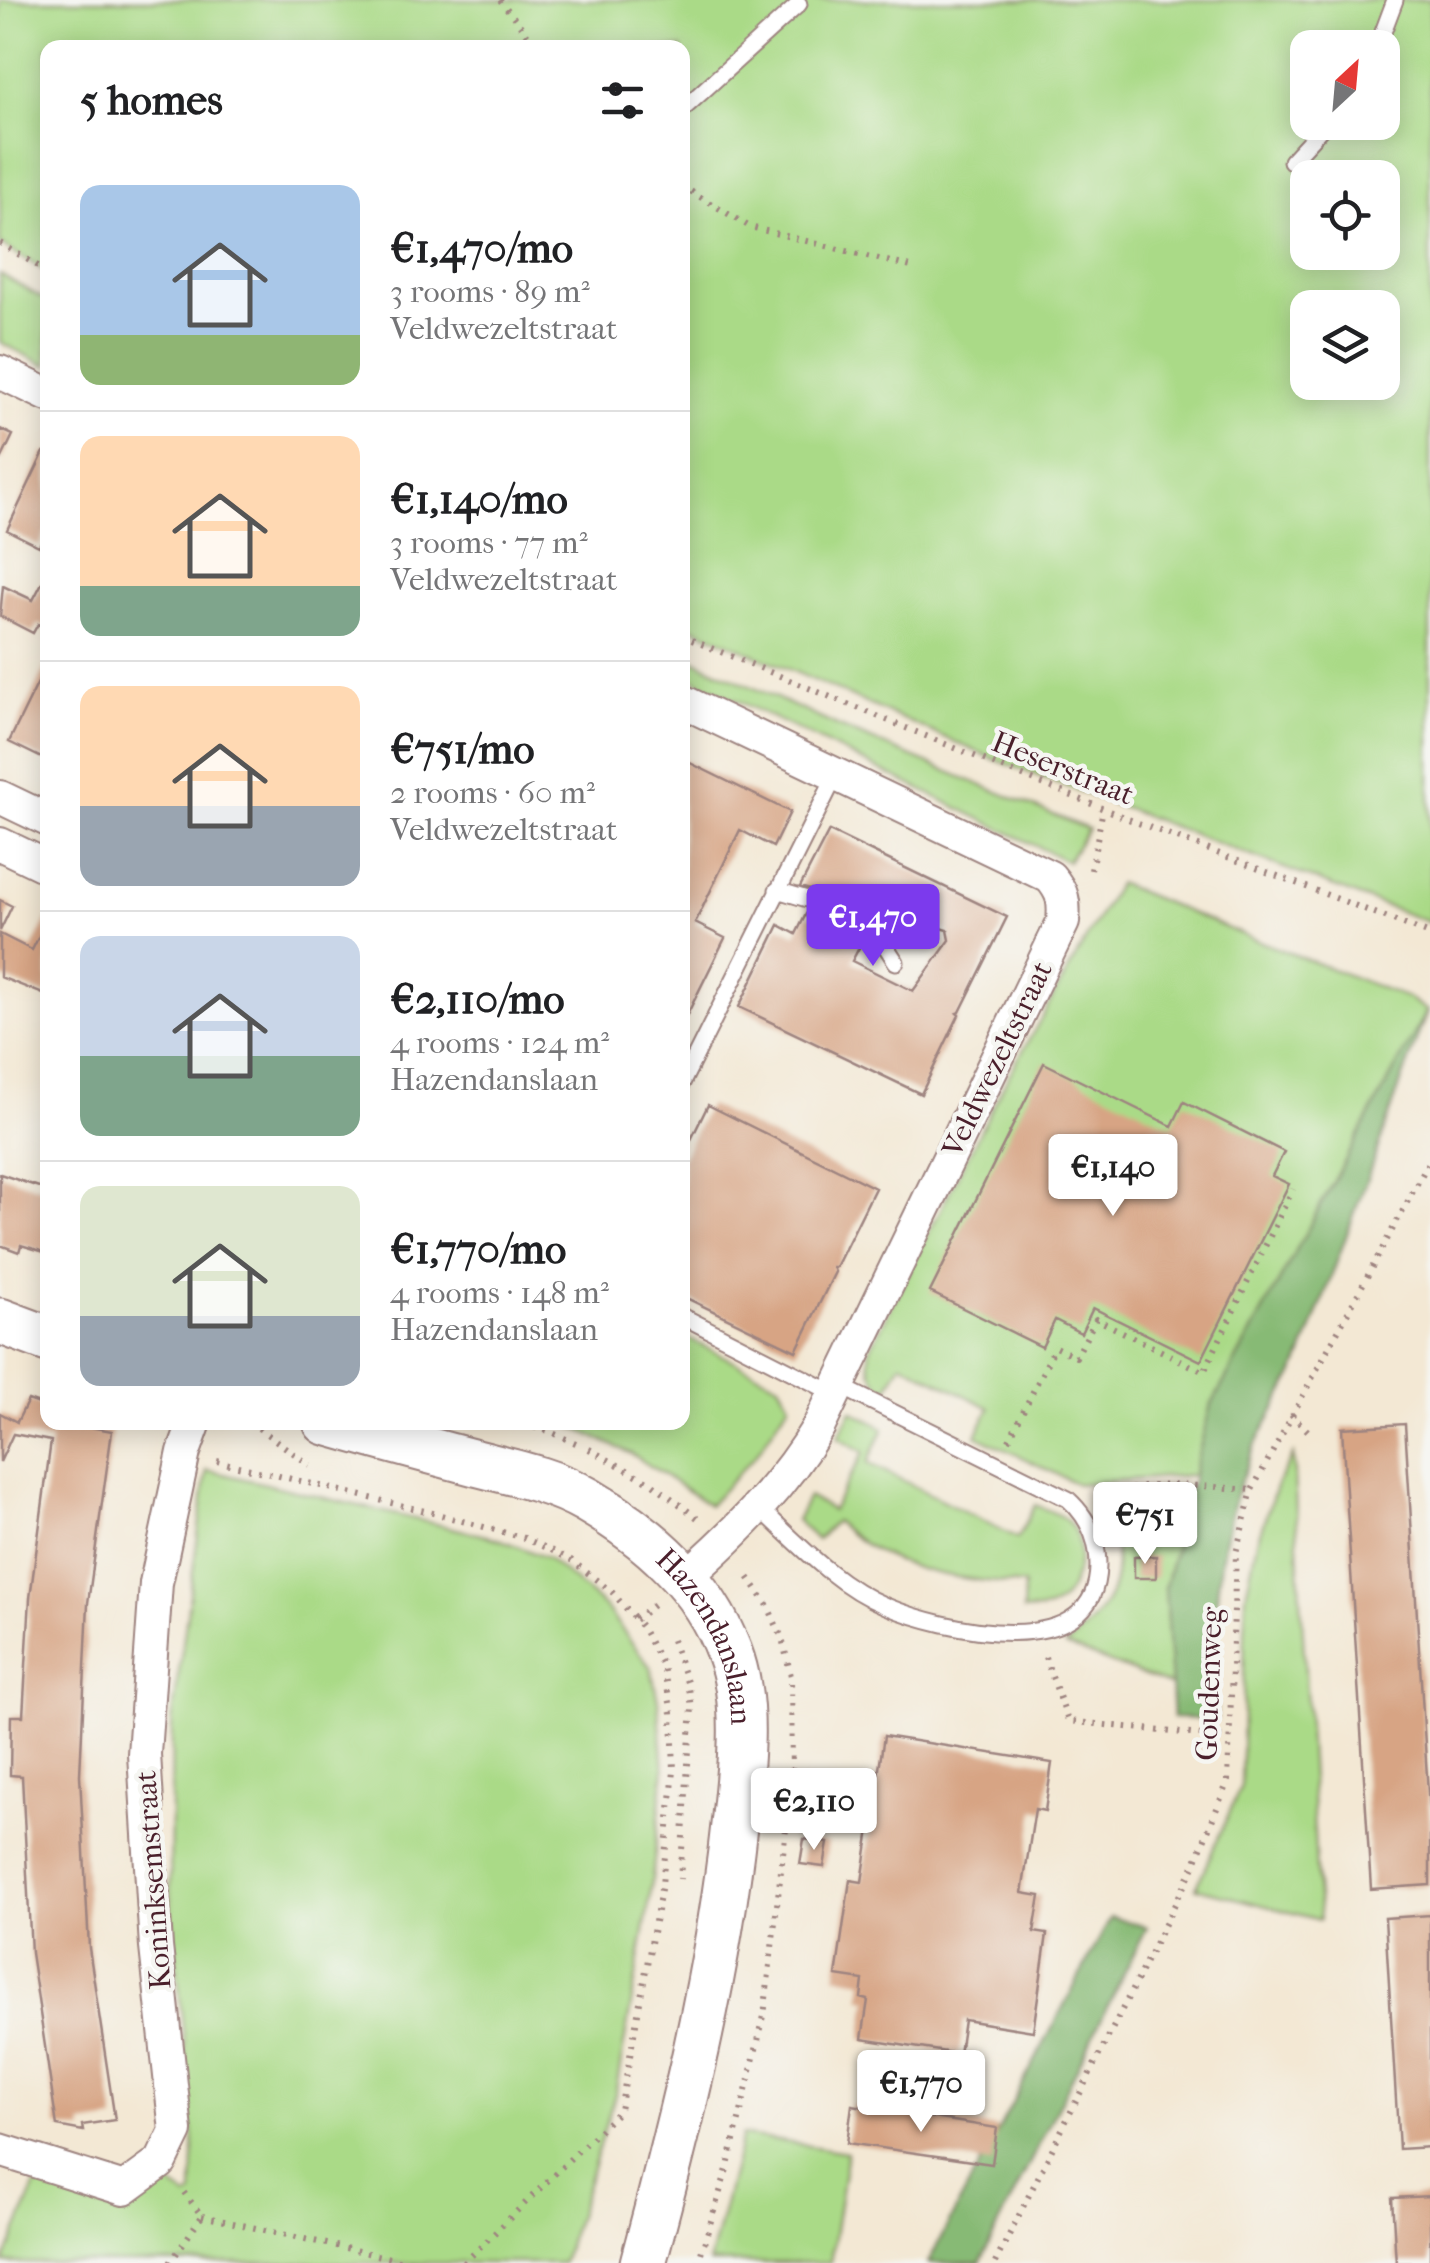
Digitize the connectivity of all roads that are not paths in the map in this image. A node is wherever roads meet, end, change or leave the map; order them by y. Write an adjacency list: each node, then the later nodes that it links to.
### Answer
1 (1395, 0): 3 (lane)
2 (799, 4): 4 (lane)
3 (1384, 30)
4 (690, 103)
5 (1310, 140): 6 (lane)
6 (1292, 160)
7 (0, 372): 8 (street)
8 (40, 391)
9 (690, 704): 10 (street, Veldwezeltstraat)
10 (837, 772): 15 (lane); 21 (street, Veldwezeltstraat)
11 (0, 797): 12 (street)
12 (40, 816)
13 (0, 844): 14 (street)
14 (40, 864)
15 (777, 890): 16 (lane); 17 (lane)
16 (896, 962)
17 (690, 1067)
18 (690, 1320): 21 (lane)
19 (0, 1321): 20 (street)
20 (40, 1336)
21 (838, 1390): 24 (street, Veldwezeltstraat); 24 (lane)
22 (354, 1430): 25 (street, Hazendanslaan)
23 (190, 1437): 26 (street, Koninksemstraat)
24 (760, 1508): 25 (street, Veldwezeltstraat)
25 (686, 1577): 27 (street, Hazendanslaan)
26 (0, 2150)
27 (643, 2263)

